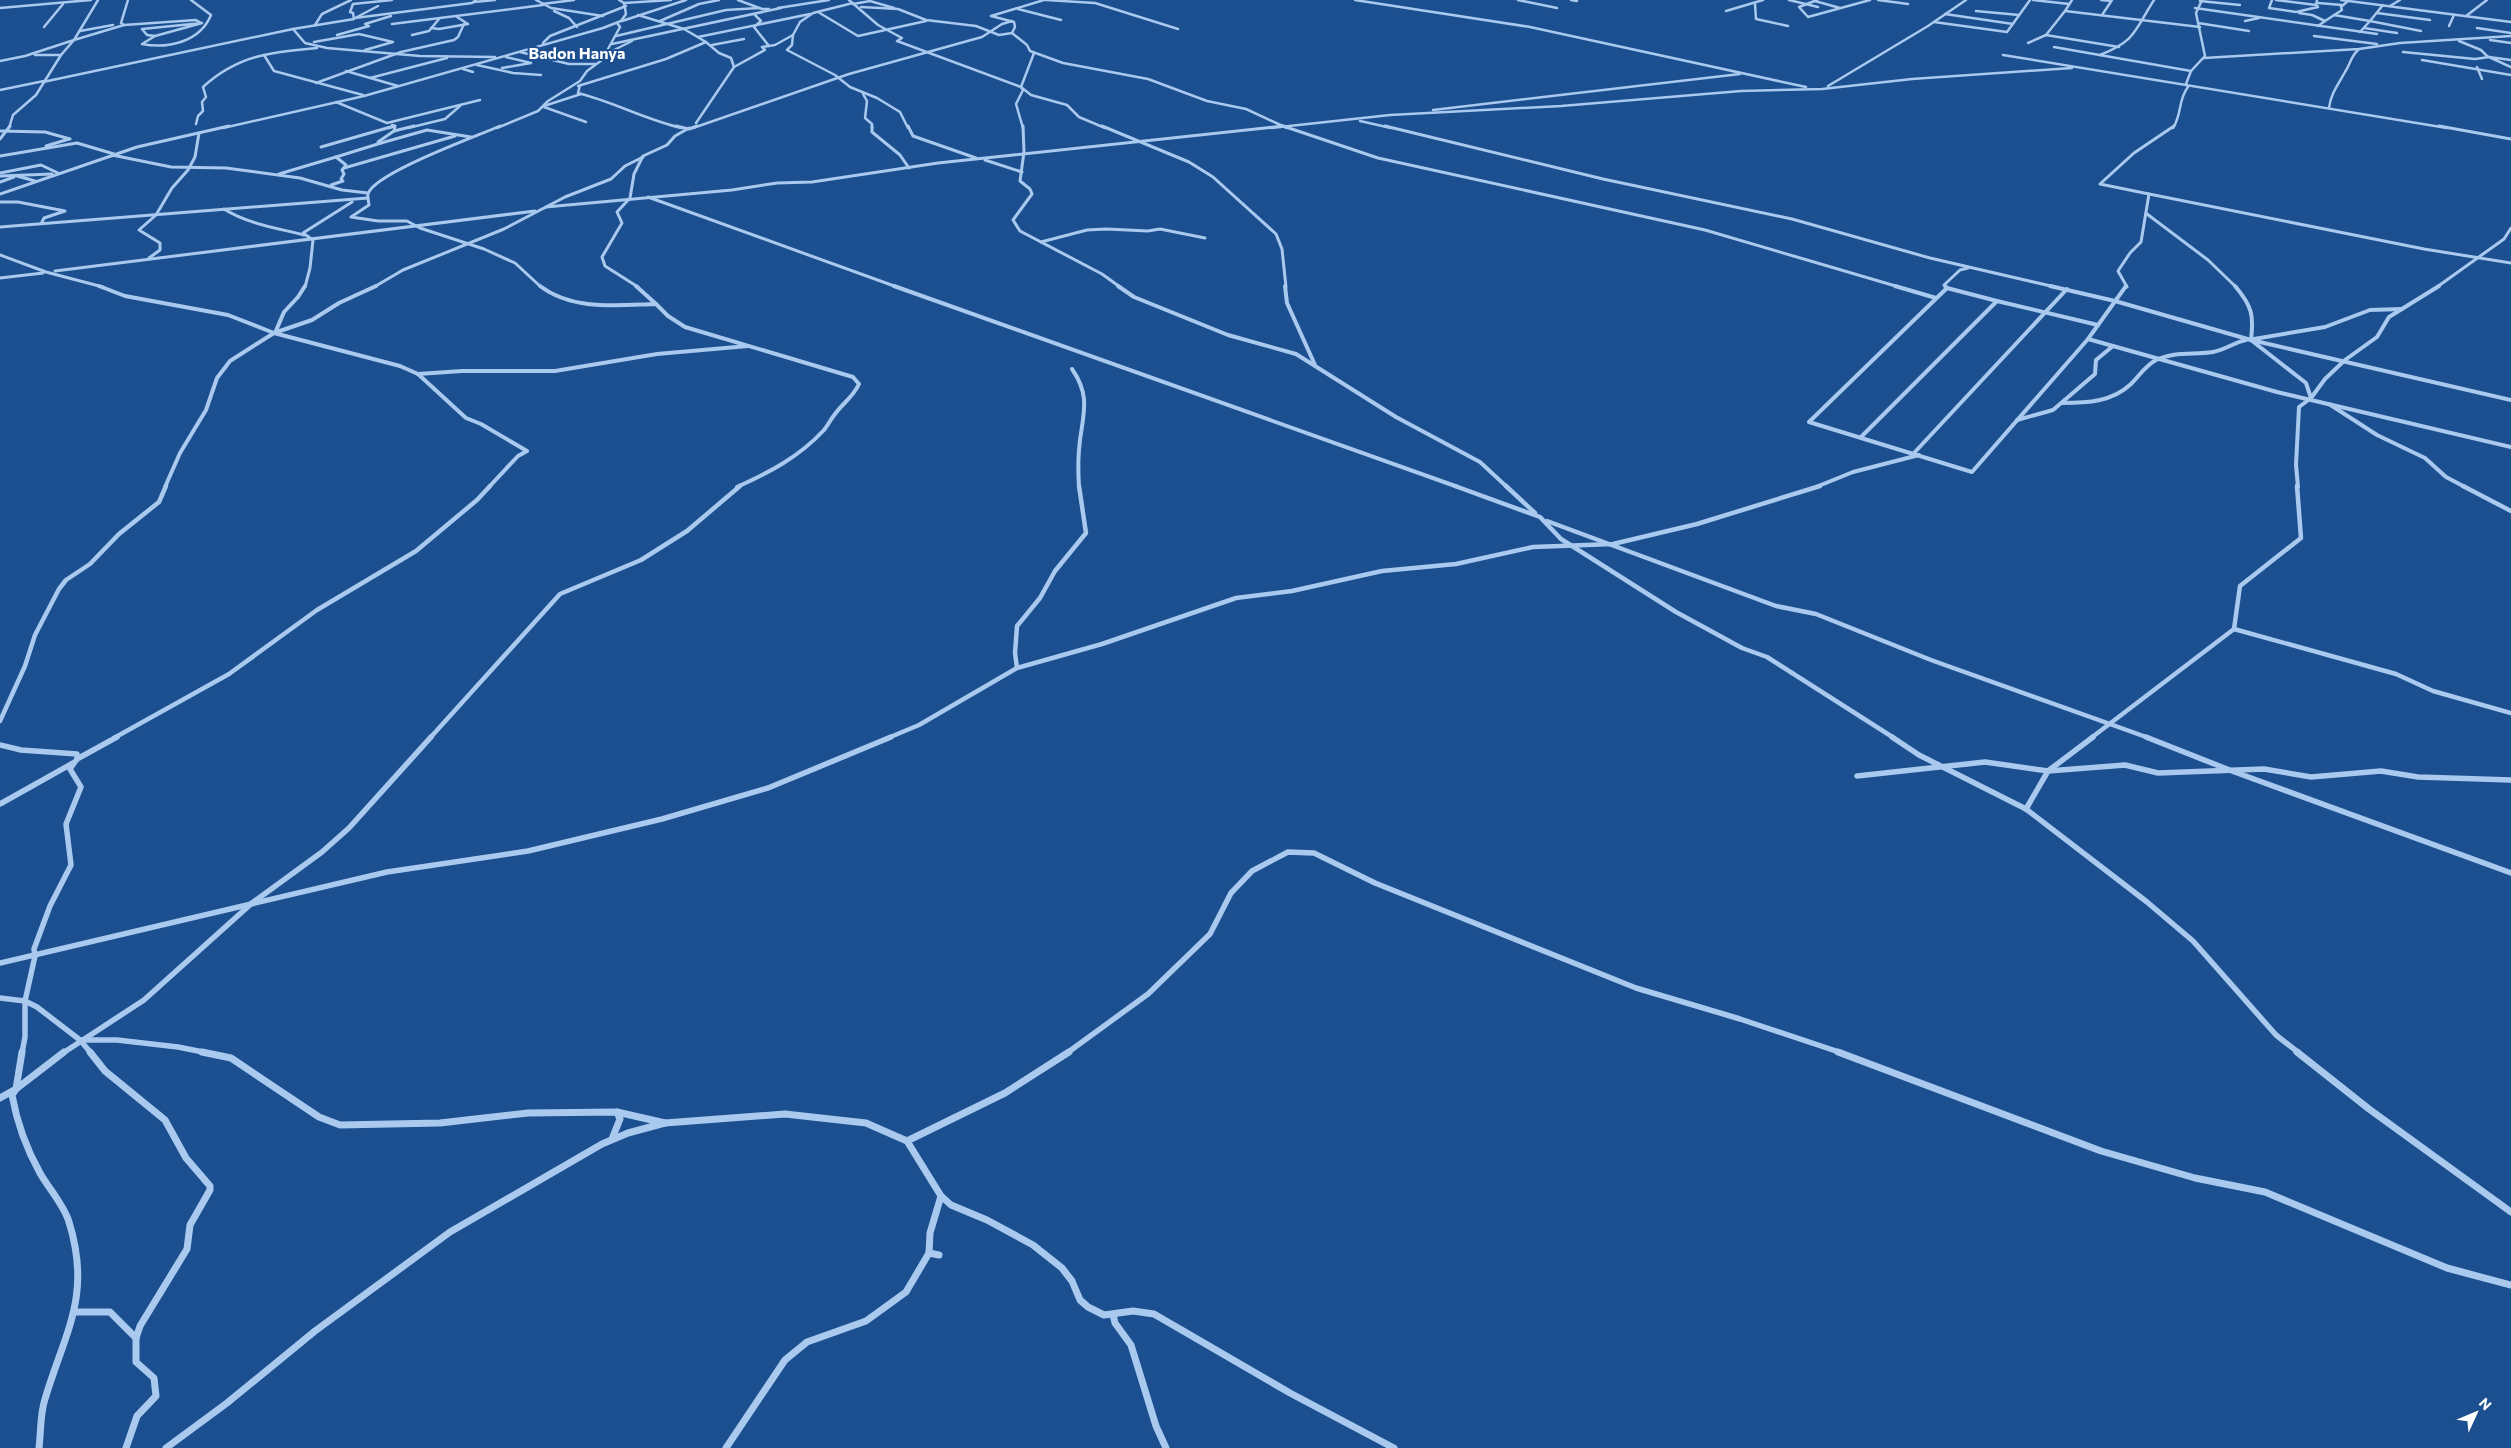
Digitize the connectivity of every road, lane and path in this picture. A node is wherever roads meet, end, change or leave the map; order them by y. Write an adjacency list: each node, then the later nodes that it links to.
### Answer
1 (91, 0): 43 (street)
2 (98, 0): 129 (street)
3 (128, 0): 108 (street)
4 (191, 0): 104 (street)
5 (351, 0): 114 (street)
6 (392, 0): 88 (street)
7 (495, 0): 38 (street)
8 (536, 0): 50 (street)
9 (574, 0): 50 (street)
10 (619, 0): 51 (street)
11 (670, 0): 51 (street)
12 (686, 0): 79 (street)
13 (719, 0): 96 (street)
14 (738, 0): 61 (street)
15 (829, 0): 62 (street)
16 (849, 0): 45 (street)
17 (871, 0): 39 (street)
18 (1045, 0): 67 (street); 126 (street)
19 (1355, 0): 198 (street)
20 (1518, 0): 63 (street)
21 (1571, 0): 40 (street)
22 (1763, 0): 46 (street)
23 (1789, 0): 47 (street)
24 (1816, 0): 47 (street); 64 (street)
25 (1870, 0): 64 (street)
26 (1880, 0): 48 (street)
27 (1966, 0): 78 (street)
28 (2032, 0): 49 (street); 84 (street)
29 (2072, 0): 49 (street)
30 (2101, 0): 41 (street)
31 (2154, 0): 92 (street)
32 (2201, 0): 55 (street); 65 (street)
33 (2272, 0): 72 (street)
34 (2276, 0): 44 (street)
35 (2341, 0): 42 (street)
36 (2400, 0): 56 (street)
37 (2487, 0): 85 (street)
38 (475, 1): 60 (street)
39 (865, 1): 45 (street); 66 (street)
40 (1577, 1)
41 (2112, 1): 80 (street)
42 (2348, 1): 52 (street); 53 (street)
43 (68, 2): 59 (street); 118 (street)
44 (2317, 3): 52 (street); 72 (street)
45 (853, 4): 57 (street); 74 (street)
46 (1755, 4): 69 (street); 115 (street)
47 (1803, 4): 58 (street); 64 (street)
48 (1908, 4)
49 (2068, 4): 71 (street)
50 (543, 5): 68 (street); 86 (street)
51 (625, 5): 83 (street); 95 (street)
52 (2342, 5): 81 (street)
53 (2383, 5): 56 (street); 75 (street)
54 (378, 6): 88 (street)
55 (2240, 6)
56 (2390, 6): 73 (street)
57 (858, 7): 66 (street); 128 (street)
58 (1818, 7)
59 (0, 8)
60 (431, 8): 76 (street); 89 (street)
61 (759, 8): 62 (street); 106 (street)
62 (781, 8): 77 (street)
63 (1557, 8)
64 (1841, 8)
65 (2195, 8): 87 (street); 107 (street)
66 (898, 9): 90 (street)
67 (1017, 9): 91 (street); 97 (street)
68 (552, 10): 83 (street); 119 (street)
69 (1726, 11)
70 (1976, 11): 84 (street)
71 (2066, 11): 80 (street); 140 (street)
72 (2296, 12): 99 (street)
73 (2433, 12): 82 (street); 93 (street)
74 (815, 13): 111 (street); 128 (street); 139 (street)
75 (2377, 13): 93 (street); 100 (street)
76 (393, 14): 88 (street); 146 (street)
77 (755, 14): 111 (street); 125 (street)
78 (1945, 14): 101 (street); 112 (street)
79 (638, 15): 95 (street); 96 (street)
80 (2102, 15): 92 (street)
81 (2334, 15): 99 (street); 100 (street)
82 (2454, 15): 85 (street); 117 (street)
83 (603, 16): 119 (street)
84 (2019, 16): 112 (street)
85 (2466, 16): 102 (street)
86 (457, 17): 89 (street); 110 (street)
87 (2262, 17): 98 (street); 116 (street)
88 (354, 19): 94 (street); 114 (street)
89 (440, 19): 109 (street); 121 (street)
90 (928, 20): 128 (street); 130 (street)
91 (1061, 20)
92 (2142, 20): 120 (street); 165 (street)
93 (2430, 20): 113 (street)
94 (348, 21)
95 (621, 21): 105 (street)
96 (660, 21): 106 (street)
97 (1013, 21): 130 (street); 135 (street)
98 (2245, 21)
99 (2325, 21): 116 (street)
100 (2370, 21): 122 (street); 133 (street)
101 (1934, 22): 112 (street); 210 (street)
102 (2511, 22)
103 (202, 23): 104 (street); 108 (street); 142 (street); 142 (street)
104 (208, 23): 142 (street)
105 (617, 23): 143 (street); 160 (street)
106 (664, 23): 125 (street); 143 (street)
107 (2198, 23): 120 (street); 131 (street)
108 (123, 24): 129 (street); 149 (street)
109 (392, 24)
110 (464, 24): 127 (street); 172 (street)
111 (757, 24): 144 (street); 161 (street)
112 (2013, 24)
113 (2430, 24)
114 (315, 25): 124 (street)
115 (1788, 26)
116 (2318, 26): 132 (street)
117 (2449, 26)
118 (44, 27)
119 (578, 27): 160 (street)
120 (2200, 27): 182 (street)
121 (431, 28): 127 (street); 134 (street)
122 (2364, 28): 132 (street); 136 (street)
123 (2476, 28): 141 (street)
124 (292, 29): 163 (street); 204 (street)
125 (684, 29): 144 (street); 150 (street)
126 (1178, 29)
127 (439, 30): 134 (street)
128 (886, 30): 169 (street)
129 (79, 31): 149 (street)
130 (988, 31): 135 (street); 169 (street)
131 (2249, 31)
132 (2360, 32): 137 (street)
133 (2421, 32)
134 (425, 33): 138 (street)
135 (1012, 33): 171 (street)
136 (2397, 33)
137 (2377, 34)
138 (412, 35)
139 (793, 35): 161 (street); 202 (street)
140 (2046, 35): 155 (street); 165 (street)
141 (2511, 35): 148 (street)
142 (155, 36)
143 (616, 36): 157 (street)
144 (698, 36): 153 (street)
145 (2314, 36): 159 (street)
146 (330, 39): 152 (street); 167 (street)
147 (744, 39): 158 (street)
148 (2480, 39): 151 (street); 154 (street)
149 (74, 40): 174 (street); 177 (street)
150 (634, 40): 157 (street); 173 (street)
151 (2457, 40): 159 (street); 181 (street)
152 (314, 42)
153 (706, 42): 158 (street); 206 (street)
154 (2505, 42): 156 (street); 162 (street)
155 (2028, 43)
156 (2511, 43)
157 (612, 44): 173 (street)
158 (712, 45): 189 (street)
159 (2384, 45): 166 (street)
160 (540, 46): 168 (street)
161 (769, 46): 189 (street)
162 (2499, 46)
163 (323, 47): 167 (street); 175 (street)
164 (2054, 47): 179 (street)
165 (2119, 47): 179 (street)
166 (2360, 49): 182 (street); 220 (street)
167 (360, 51): 172 (street)
168 (520, 52): 180 (street); 187 (street)
169 (928, 52): 202 (street); 208 (street)
170 (2403, 52): 183 (street)
171 (1034, 53): 208 (street); 226 (street)
172 (397, 54): 178 (street); 196 (street)
173 (606, 54): 187 (street)
174 (61, 55): 177 (street); 204 (street)
175 (264, 55): 205 (street); 225 (street)
176 (2003, 55): 191 (street)
177 (25, 56): 184 (street)
178 (452, 56): 180 (street); 201 (street)
179 (2099, 56): 195 (street)
180 (502, 57): 188 (street); 194 (street)
181 (2489, 57): 183 (street); 186 (street); 190 (street)
182 (2204, 58): 195 (street)
183 (2475, 59): 192 (street)
184 (0, 60)
185 (2422, 60): 192 (street)
186 (2511, 60)
187 (597, 64): 212 (street)
188 (477, 65): 193 (street); 194 (street)
189 (734, 67): 228 (street)
190 (2511, 67)
191 (2072, 68): 209 (street); 210 (street)
192 (2478, 68): 199 (street); 203 (street)
193 (462, 69): 197 (street); 207 (street)
194 (497, 69): 200 (street)
195 (2191, 70): 209 (street)
196 (346, 71): 201 (street); 205 (street)
197 (472, 72)
198 (1746, 74): 210 (street); 221 (street)
199 (2511, 74)
200 (541, 75)
201 (370, 78): 207 (street)
202 (839, 79): 214 (street); 228 (street)
203 (2482, 79)
204 (44, 82): 211 (street); 229 (street)
205 (316, 83): 215 (street)
206 (580, 85): 212 (street); 213 (street)
207 (398, 86): 215 (street)
208 (1021, 87): 236 (street); 240 (street)
209 (2188, 87): 220 (street); 257 (street)
210 (1822, 89): 221 (street)
211 (0, 90)
212 (563, 90): 219 (street)
213 (581, 94): 219 (street); 228 (street)
214 (863, 94): 244 (street); 247 (street)
215 (364, 96): 217 (street)
216 (480, 100): 218 (street)
217 (336, 102): 224 (street); 230 (street)
218 (465, 104): 224 (street); 227 (street)
219 (544, 107): 223 (street); 232 (street)
220 (2329, 108): 234 (street)
221 (1393, 115): 222 (street)
222 (1356, 120): 226 (street); 281 (street)
223 (586, 122)
224 (387, 123): 227 (street)
225 (196, 124)
226 (1282, 126): 236 (street); 287 (street)
227 (395, 129): 235 (street); 237 (street)
228 (689, 129): 243 (street)
229 (2, 133): 233 (street); 238 (street)
230 (199, 133): 239 (street); 245 (street)
231 (455, 136): 232 (street); 235 (street); 246 (street)
232 (473, 137): 258 (street)
233 (0, 139)
234 (2511, 139)
235 (381, 143): 242 (street)
236 (1140, 143): 240 (street); 301 (street)
237 (321, 147)
238 (43, 150): 239 (street); 241 (street)
239 (113, 154): 245 (street); 250 (street)
240 (1025, 154): 244 (street); 248 (street)
241 (0, 156)
242 (336, 157): 246 (street); 252 (street)
243 (643, 157): 260 (street); 263 (street)
244 (980, 159): 247 (street); 248 (street)
245 (188, 168): 252 (street); 267 (street)
246 (344, 168): 255 (street)
247 (909, 168): 259 (street)
248 (1022, 172): 275 (street)
249 (0, 174): 250 (street); 251 (street)
250 (57, 174): 251 (street); 254 (street)
251 (17, 175): 253 (street); 254 (street)
252 (275, 175): 255 (street)
253 (0, 182)
254 (34, 183): 256 (street)
255 (331, 185): 258 (street)
256 (0, 194)
257 (2149, 194): 266 (street); 278 (street)
258 (368, 195): 261 (street); 269 (street)
259 (648, 197): 260 (street); 313 (street)
260 (630, 198): 263 (street); 290 (street)
261 (356, 200): 264 (street); 272 (street)
262 (0, 202): 268 (street)
263 (546, 207): 265 (street)
264 (224, 208): 267 (street); 272 (street)
265 (541, 210): 269 (street); 276 (street)
266 (2147, 214): 289 (street); 296 (street)
267 (156, 215): 268 (street); 279 (street)
268 (42, 222): 270 (street)
269 (416, 226): 273 (street); 276 (street)
270 (0, 227)
271 (2511, 228): 278 (street)
272 (304, 234): 273 (street)
273 (312, 238): 279 (street); 294 (street)
274 (1205, 238): 275 (street)
275 (1040, 242): 301 (street)
276 (468, 243): 290 (street); 294 (street)
277 (0, 254): 282 (street)
278 (2478, 257): 280 (street); 291 (street)
279 (148, 258): 283 (street)
280 (2511, 262)
281 (1973, 268): 285 (street); 286 (street)
282 (46, 272): 283 (street); 284 (street)
283 (52, 272): 294 (street)
284 (0, 278)
285 (1946, 288): 287 (street); 288 (street)
286 (2066, 289): 289 (street); 292 (street)
287 (1936, 298): 309 (street)
288 (1998, 301): 292 (street); 309 (street)
289 (2115, 301): 293 (street); 296 (street)
290 (656, 304): 297 (street)
291 (2402, 310): 296 (street); 300 (street)
292 (2045, 313): 293 (street); 311 (street)
293 (2098, 325): 295 (street)
294 (274, 333): 303 (street); 319 (street)
295 (2088, 339): 298 (street); 308 (street)
296 (2250, 340): 299 (street); 300 (street); 304 (street)
297 (749, 346): 303 (street); 331 (street)
298 (2113, 346): 299 (street); 307 (street)
299 (2161, 359): 304 (street); 307 (street)
300 (2345, 360): 304 (street); 305 (street)
301 (1315, 366): 313 (street)
302 (1072, 369): 317 (street)
303 (418, 374): 322 (street)
304 (2311, 398): 306 (street); 316 (street)
305 (2511, 400)
306 (2326, 402): 310 (street); 312 (street)
307 (2062, 403): 308 (street)
308 (2016, 420): 311 (street)
309 (1861, 437): 311 (street)
310 (2511, 447)
311 (1916, 454): 314 (street)
312 (2511, 511)
313 (1540, 516): 314 (street); 315 (street)
314 (1601, 543): 315 (street); 320 (street)
315 (1572, 546): 317 (street); 323 (street)
316 (2234, 629): 318 (street); 320 (street)
317 (1017, 668): 331 (street)
318 (2511, 713)
319 (0, 721)
320 (2111, 723): 324 (street); 325 (street)
321 (0, 745): 322 (street)
322 (75, 760): 328 (street); 332 (street)
323 (1940, 766): 324 (street); 326 (street); 329 (street)
324 (2048, 771): 325 (street); 329 (street)
325 (2232, 771): 327 (street); 330 (street)
326 (1857, 776)
327 (2511, 780)
328 (0, 804)
329 (2026, 809): 344 (street)
330 (2511, 873)
331 (252, 902): 332 (street); 336 (street)
332 (35, 956): 333 (street); 335 (street)
333 (0, 963)
334 (0, 998): 335 (street)
335 (25, 1002): 336 (street); 337 (street)
336 (80, 1040): 337 (street); 339 (street); 350 (street)
337 (16, 1089): 338 (street); 348 (street)
338 (0, 1098)
339 (617, 1112): 340 (street); 341 (street)
340 (665, 1123): 341 (street); 342 (street)
341 (612, 1139): 353 (street)
342 (907, 1141): 343 (street); 347 (street)
343 (941, 1196): 345 (street); 349 (street)
344 (2511, 1212)
345 (929, 1253): 346 (street); 354 (street)
346 (939, 1255)
347 (2511, 1285)
348 (75, 1312): 350 (street); 351 (street)
349 (1113, 1315): 355 (street); 356 (street)
350 (136, 1338): 352 (street)
351 (39, 1448)
352 (126, 1448)
353 (166, 1448)
354 (726, 1448)
355 (1166, 1448)
356 (1394, 1448)

